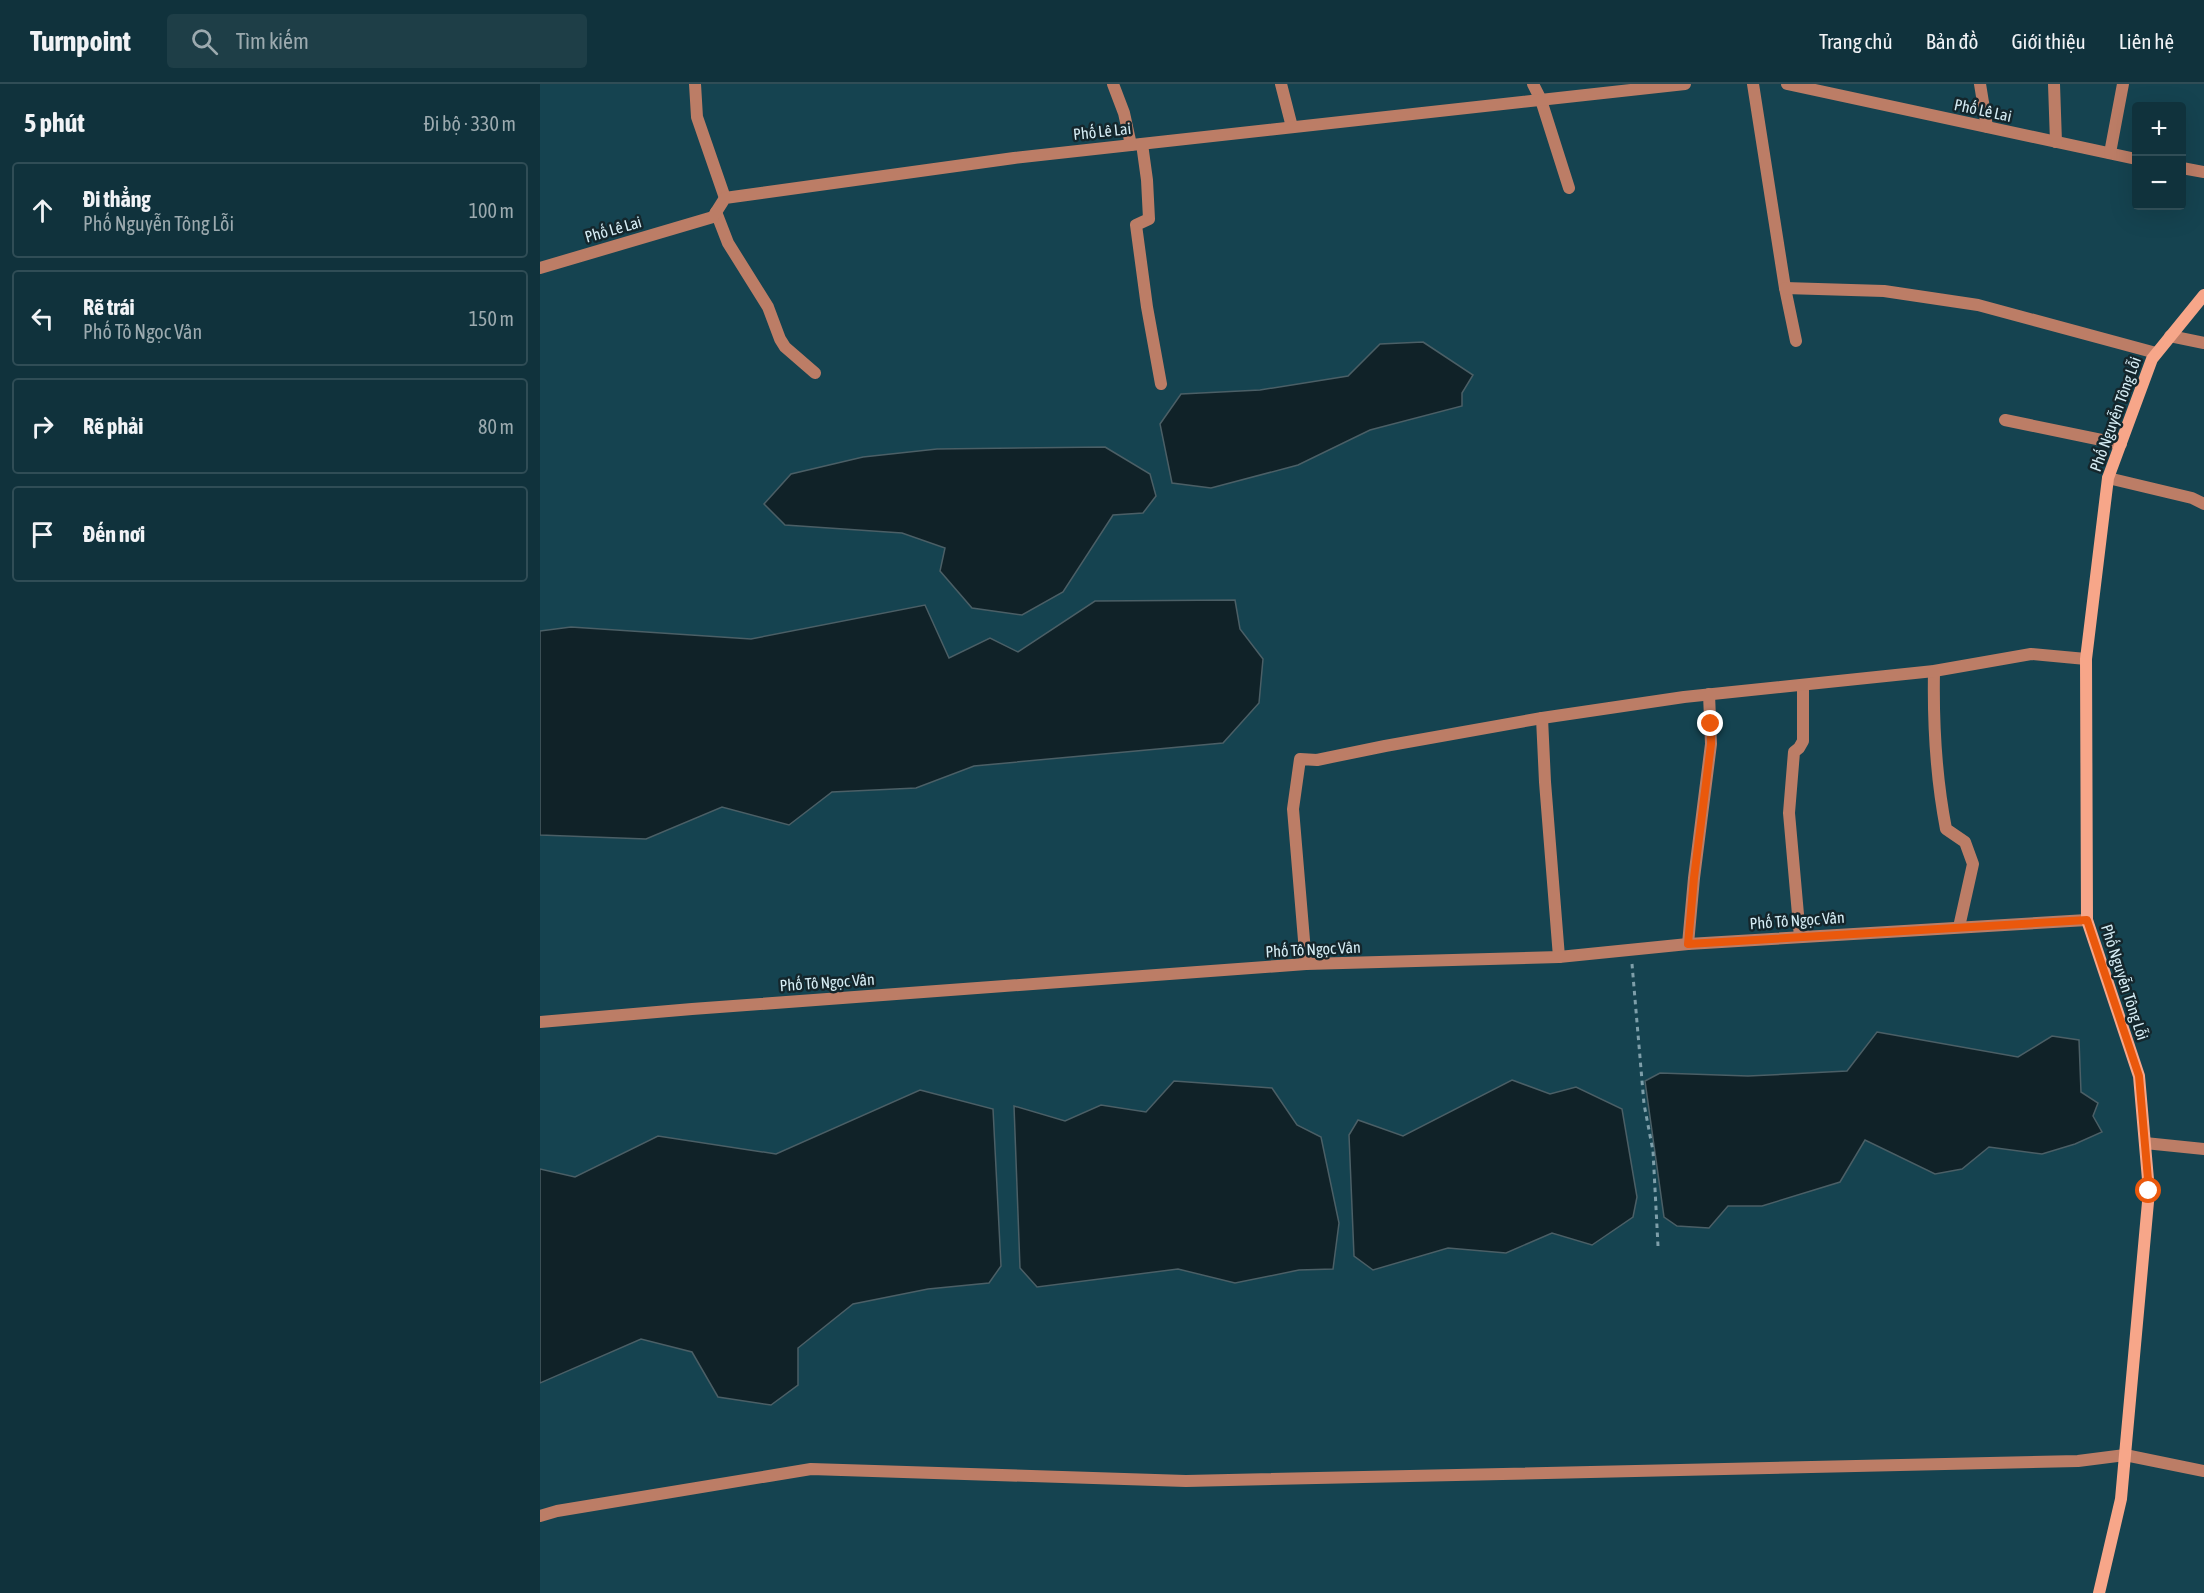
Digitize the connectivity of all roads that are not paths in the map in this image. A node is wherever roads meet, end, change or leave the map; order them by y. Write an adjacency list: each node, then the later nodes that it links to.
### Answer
1 (695, 84): 21 (street)
2 (1113, 84): 15 (street)
3 (1281, 84): 12 (street)
4 (1533, 84): 11 (street)
5 (1685, 84): 11 (street, Phố Lê Lai)
6 (1753, 84): 24 (street)
7 (1787, 84): 13 (street, Phố Lê Lai)
8 (1980, 84): 13 (street)
9 (2054, 84): 14 (street)
10 (2123, 84): 16 (street)
11 (1540, 100): 12 (street, Phố Lê Lai); 20 (street)
12 (1292, 127): 15 (street, Phố Lê Lai)
13 (1987, 127): 14 (street, Phố Lê Lai)
14 (2056, 142): 16 (street, Phố Lê Lai)
15 (1137, 144): 21 (street, Phố Lê Lai); 31 (street)
16 (2110, 153): 17 (street, Phố Lê Lai)
17 (2132, 158)
18 (2186, 169): 19 (street)
19 (2204, 172)
20 (1569, 188)
21 (725, 198): 22 (street)
22 (716, 212): 23 (street, Phố Lê Lai); 30 (street)
23 (540, 268)
24 (1785, 288): 27 (street); 29 (street)
25 (2204, 295): 26 (street, Phố Nguyễn Tông Lỗi)
26 (2170, 336): 28 (street); 29 (street, Phố Nguyễn Tông Lỗi)
27 (1796, 341)
28 (2204, 343)
29 (2156, 353): 33 (street, Phố Nguyễn Tông Lỗi)
30 (815, 373)
31 (1161, 384)
32 (2005, 420): 33 (street)
33 (2121, 444): 34 (street, Phố Nguyễn Tông Lỗi)
34 (2108, 478): 35 (street); 36 (street, Phố Nguyễn Tông Lỗi)
35 (2204, 504)
36 (2086, 659): 37 (street); 41 (street, Phố Nguyễn Tông Lỗi)
37 (1934, 671): 38 (street); 42 (street)
38 (1803, 685): 39 (street); 43 (street)
39 (1709, 694): 40 (street); 44 (street)
40 (1542, 718): 45 (street); 46 (street)
41 (2087, 920): 42 (street, Phố Tô Ngọc Vân); 48 (street, Phố Nguyễn Tông Lỗi)
42 (1959, 927): 43 (street, Phố Tô Ngọc Vân)
43 (1800, 937): 44 (street, Phố Tô Ngọc Vân)
44 (1688, 944): 45 (street, Phố Tô Ngọc Vân)
45 (1559, 957): 46 (street, Phố Tô Ngọc Vân)
46 (1306, 964): 47 (street, Phố Tô Ngọc Vân)
47 (540, 1022)
48 (2145, 1143): 49 (street); 50 (street, Phố Nguyễn Tông Lỗi)
49 (2204, 1149)
50 (2125, 1455): 51 (street); 52 (street); 53 (street, Phố Nguyễn Tông Lỗi)
51 (2204, 1471)
52 (540, 1516)
53 (2099, 1593)

